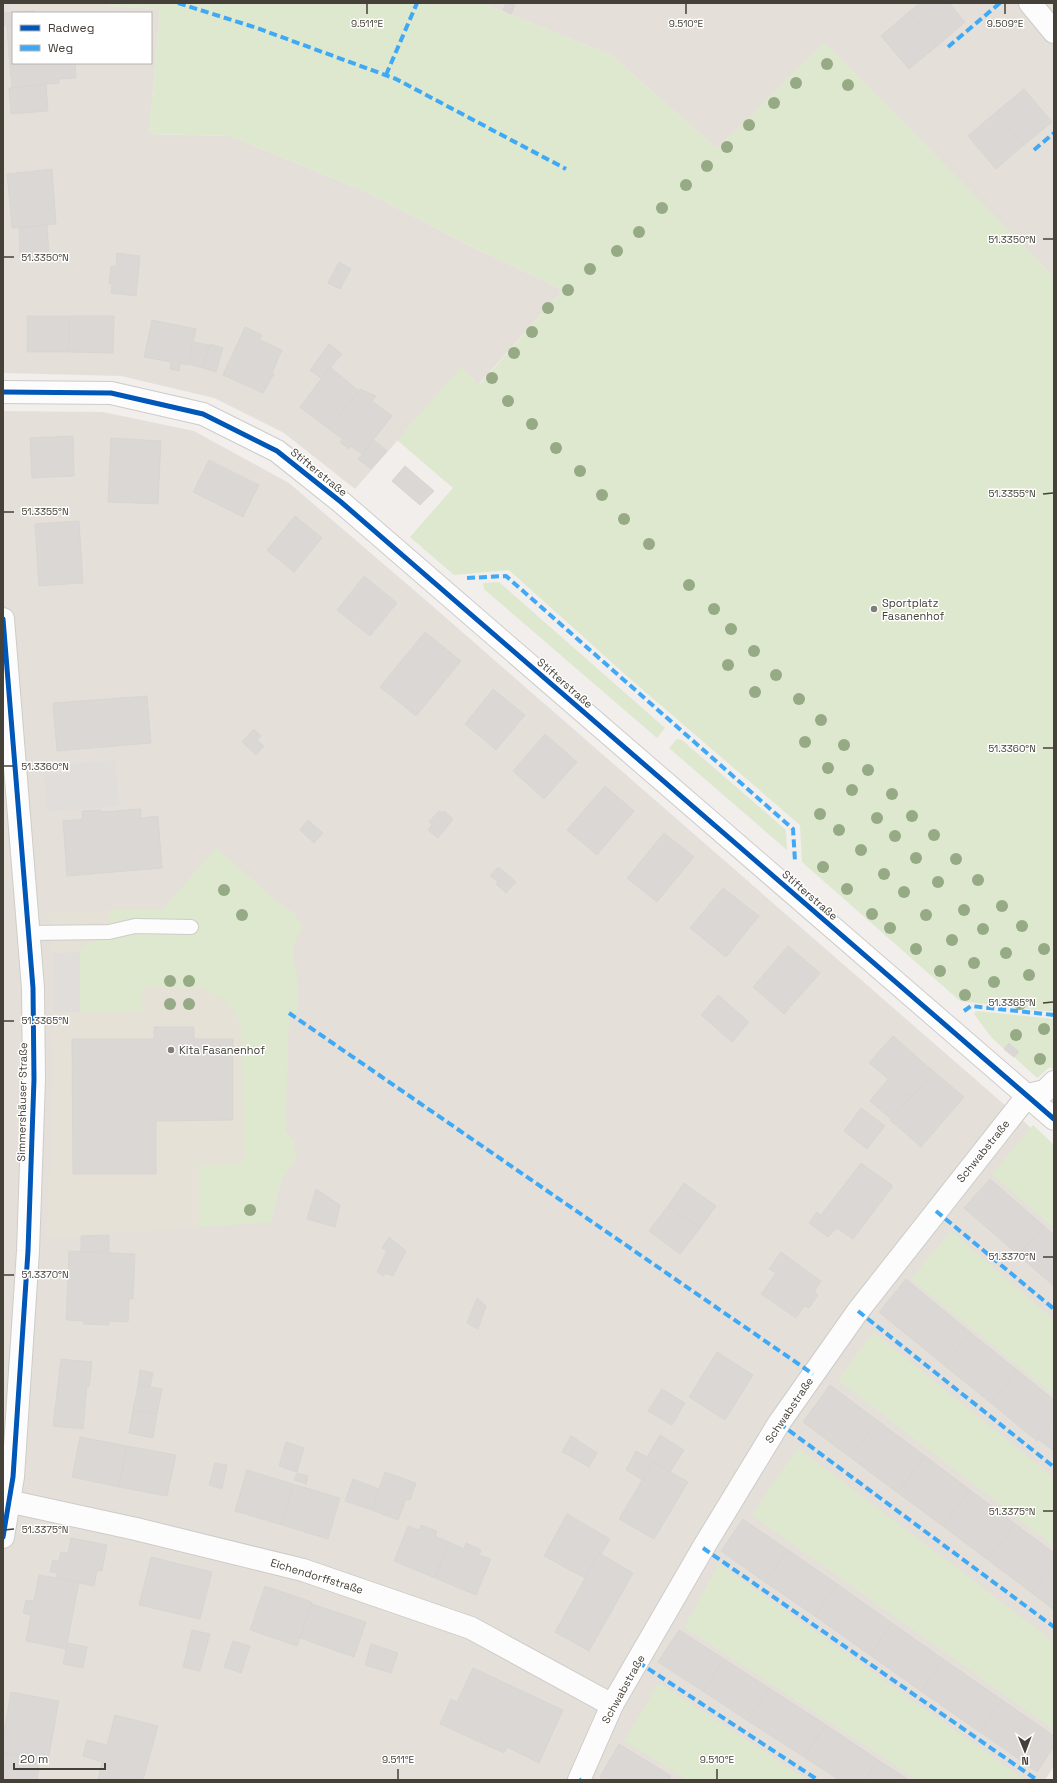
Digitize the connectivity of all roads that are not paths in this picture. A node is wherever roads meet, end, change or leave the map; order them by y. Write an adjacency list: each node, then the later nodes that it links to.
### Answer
1 (1030, 3): 2 (street)
2 (1054, 32)
3 (3, 392): 8 (street, Stifterstraße)
4 (3, 619): 6 (street, Simmershäuser Straße)
5 (191, 927): 6 (lane)
6 (29, 933): 10 (street, Simmershäuser Straße)
7 (1054, 1082): 8 (street)
8 (1028, 1095): 9 (street, Stifterstraße); 12 (street, Schwabstraße)
9 (1054, 1119)
10 (6, 1501): 11 (street, Simmershäuser Straße); 12 (street, Eichendorffstraße)
11 (3, 1537)
12 (612, 1705): 13 (street, Schwabstraße)
13 (578, 1780)

